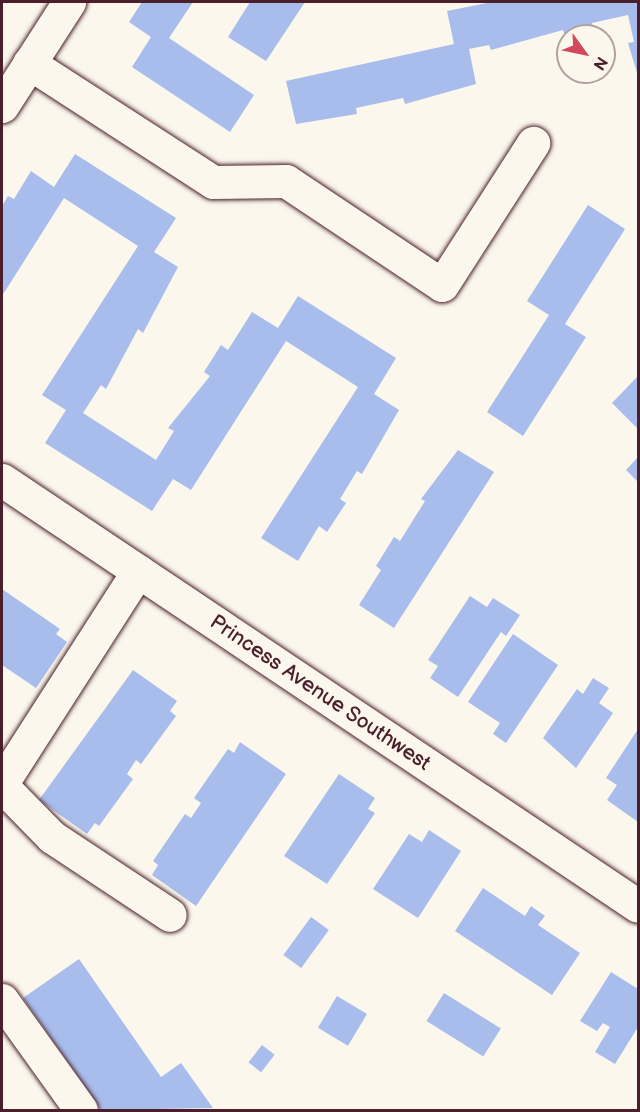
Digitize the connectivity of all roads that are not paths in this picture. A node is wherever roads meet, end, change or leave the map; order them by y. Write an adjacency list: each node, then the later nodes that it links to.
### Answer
1 (69, 2): 2 (street)
2 (29, 63): 3 (street); 4 (street)
3 (2, 106)
4 (533, 143)
5 (2, 480): 6 (street, Princess Avenue Southwest)
6 (138, 571): 7 (street); 8 (street, Princess Avenue Southwest)
7 (2, 784): 9 (street)
8 (639, 906)
9 (170, 915)
10 (2, 999): 11 (street)
11 (81, 1110)

